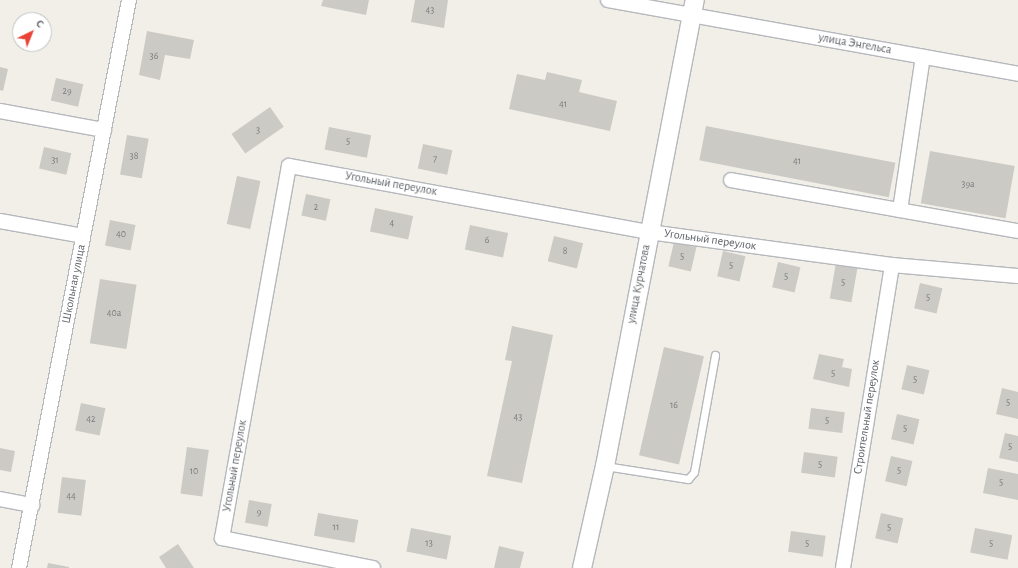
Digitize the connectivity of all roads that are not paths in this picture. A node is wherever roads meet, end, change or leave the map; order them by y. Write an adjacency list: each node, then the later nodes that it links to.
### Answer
1 (129, 0): 7 (street, Школьная улица)
2 (608, 0): 3 (street, улица Энгельса)
3 (694, 7): 4 (street, улица Энгельса); 12 (street, улица Курчатова)
4 (923, 57): 5 (street, улица Энгельса); 9 (street)
5 (1018, 74)
6 (0, 111): 7 (street)
7 (104, 130): 13 (street, Школьная улица)
8 (731, 180): 9 (street)
9 (900, 210): 11 (street)
10 (0, 221): 13 (street)
11 (1018, 229)
12 (649, 232): 14 (street, Угольный переулок); 17 (street, улица Курчатова); 21 (street, Угольный переулок)
13 (83, 236): 19 (street, Школьная улица)
14 (892, 265): 15 (street, Угольный переулок); 23 (street, Строительный переулок)
15 (1018, 276)
16 (715, 355): 17 (lane)
17 (605, 466): 22 (street, улица Курчатова)
18 (0, 499): 19 (street)
19 (32, 505): 20 (street, Школьная улица)
20 (20, 568)
21 (373, 568)
22 (582, 568)
23 (843, 568)

